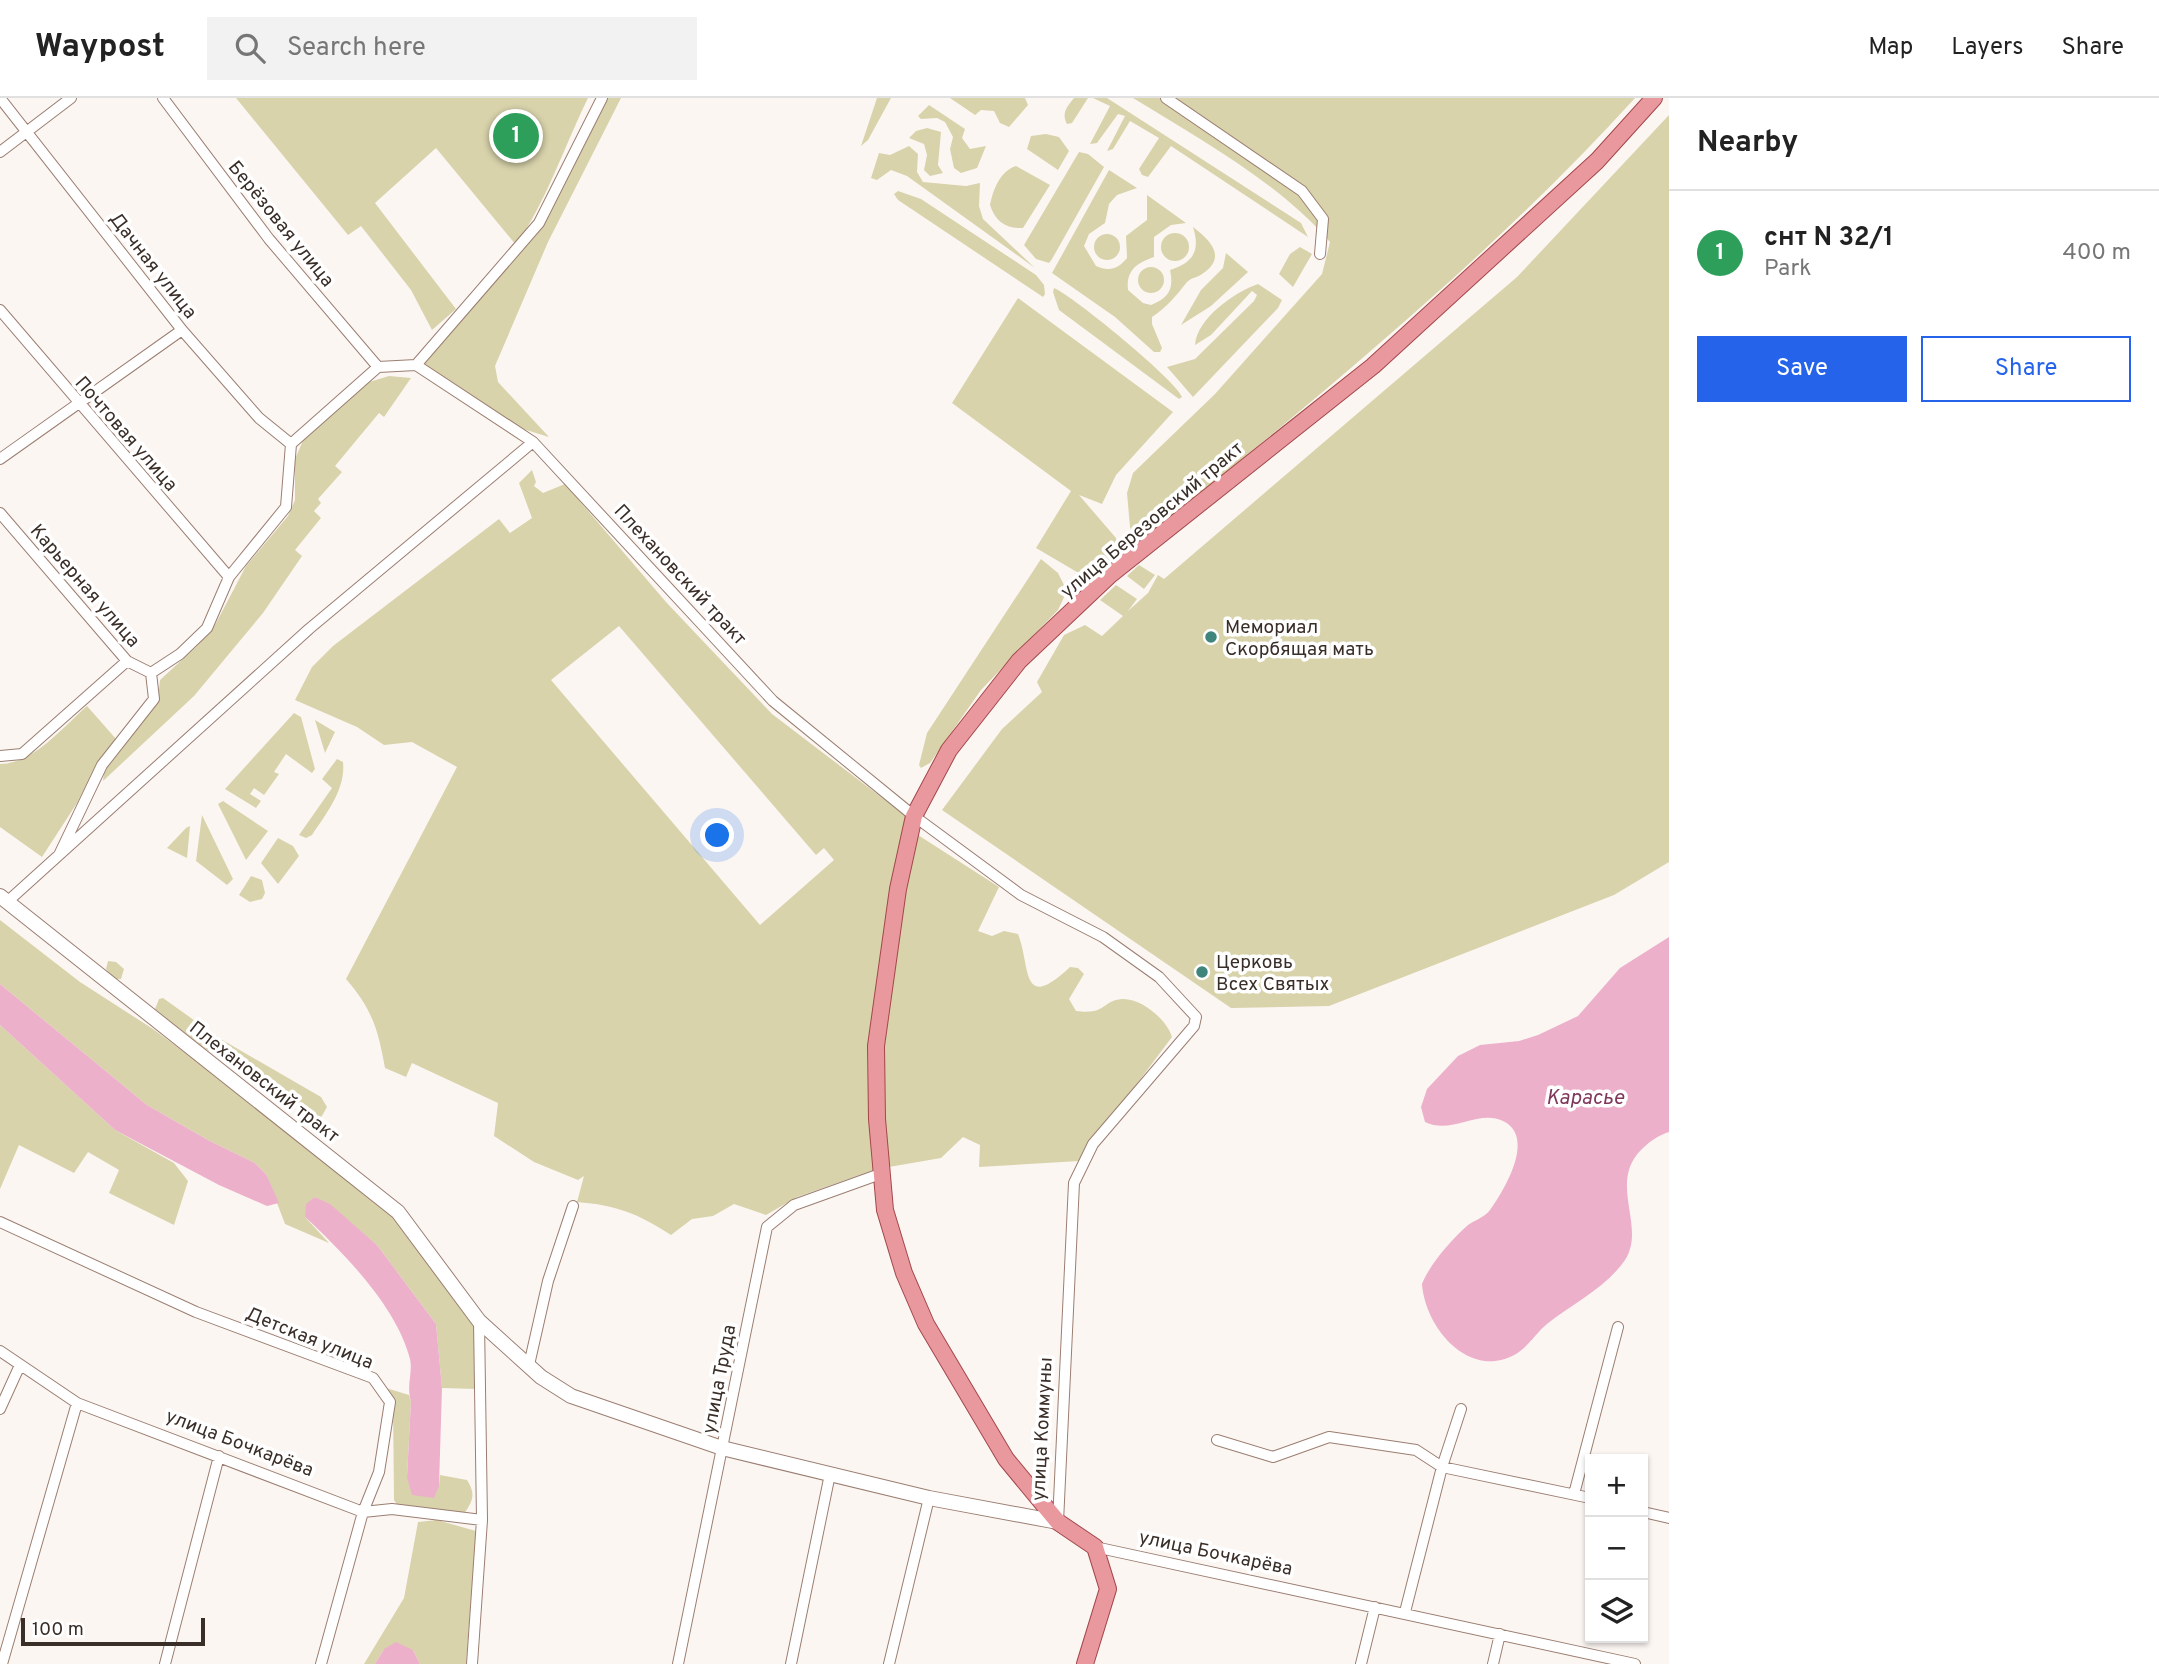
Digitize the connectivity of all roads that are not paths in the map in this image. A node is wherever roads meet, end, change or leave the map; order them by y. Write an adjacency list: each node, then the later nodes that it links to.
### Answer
1 (0, 98): 7 (street, Дачная улица)
2 (71, 98): 7 (street)
3 (163, 98): 13 (street, Берёзовая улица)
4 (602, 98): 12 (street)
5 (1166, 98): 9 (street)
6 (1654, 98): 23 (main road, улица Березовский тракт)
7 (26, 132): 8 (street); 11 (street, Дачная улица)
8 (0, 152)
9 (1320, 254)
10 (0, 310): 14 (street, Почтовая улица)
11 (182, 330): 14 (street); 16 (street, Дачная улица)
12 (416, 365): 13 (street); 15 (street, Плехановский тракт)
13 (378, 366): 16 (street)
14 (79, 405): 17 (street); 19 (street, Почтовая улица)
15 (533, 442): 23 (street, Плехановский тракт); 24 (street)
16 (291, 444): 19 (street)
17 (0, 459)
18 (0, 513): 20 (street, Карьерная улица)
19 (229, 577): 21 (street)
20 (127, 661): 21 (street, Карьерная улица); 22 (street)
21 (152, 673): 24 (street)
22 (0, 756)
23 (914, 816): 26 (street, Плехановский тракт); 27 (main road, улица Березовский тракт)
24 (59, 855): 25 (street)
25 (4, 899): 30 (street, Плехановский тракт)
26 (1194, 1026): 50 (street, улица Коммуны)
27 (883, 1173): 39 (street, улица Труда); 50 (main road, улица Коммуны)
28 (573, 1206): 34 (street)
29 (0, 1222): 46 (street, Детская улица)
30 (479, 1321): 34 (street, улица Бочкарёва); 49 (street)
31 (1618, 1327): 43 (street)
32 (0, 1351): 33 (street, улица Бочкарёва)
33 (20, 1365): 35 (street, улица Бочкарёва); 36 (street)
34 (529, 1365): 39 (street, улица Бочкарёва)
35 (77, 1403): 40 (street, улица Бочкарёва); 55 (street)
36 (0, 1409)
37 (1461, 1409): 41 (street)
38 (1217, 1440): 41 (street)
39 (722, 1448): 42 (street, улица Бочкарёва); 59 (street, улица Труда)
40 (219, 1456): 46 (street, улица Бочкарёва); 56 (street)
41 (1442, 1467): 43 (street); 53 (street)
42 (830, 1474): 45 (street, улица Бочкарёва); 60 (street)
43 (1574, 1494): 44 (street)
44 (1585, 1497)
45 (929, 1498): 50 (street, улица Бочкарёва); 61 (street)
46 (363, 1512): 49 (street, улица Бочкарёва); 57 (street, Детская улица)
47 (1648, 1513): 48 (street)
48 (1669, 1518)
49 (482, 1520): 58 (street)
50 (1058, 1521): 51 (main road, улица Бочкарёва)
51 (1095, 1547): 52 (street, улица Бочкарёва); 62 (main road)
52 (1375, 1607): 53 (street, улица Бочкарёва); 63 (street)
53 (1405, 1612): 54 (street, улица Бочкарёва)
54 (1500, 1634): 64 (street); 65 (street, улица Бочкарёва)
55 (2, 1664)
56 (165, 1664)
57 (321, 1664)
58 (472, 1664)
59 (678, 1664)
60 (791, 1664)
61 (889, 1664)
62 (1085, 1664)
63 (1361, 1664)
64 (1493, 1664)
65 (1635, 1664)

